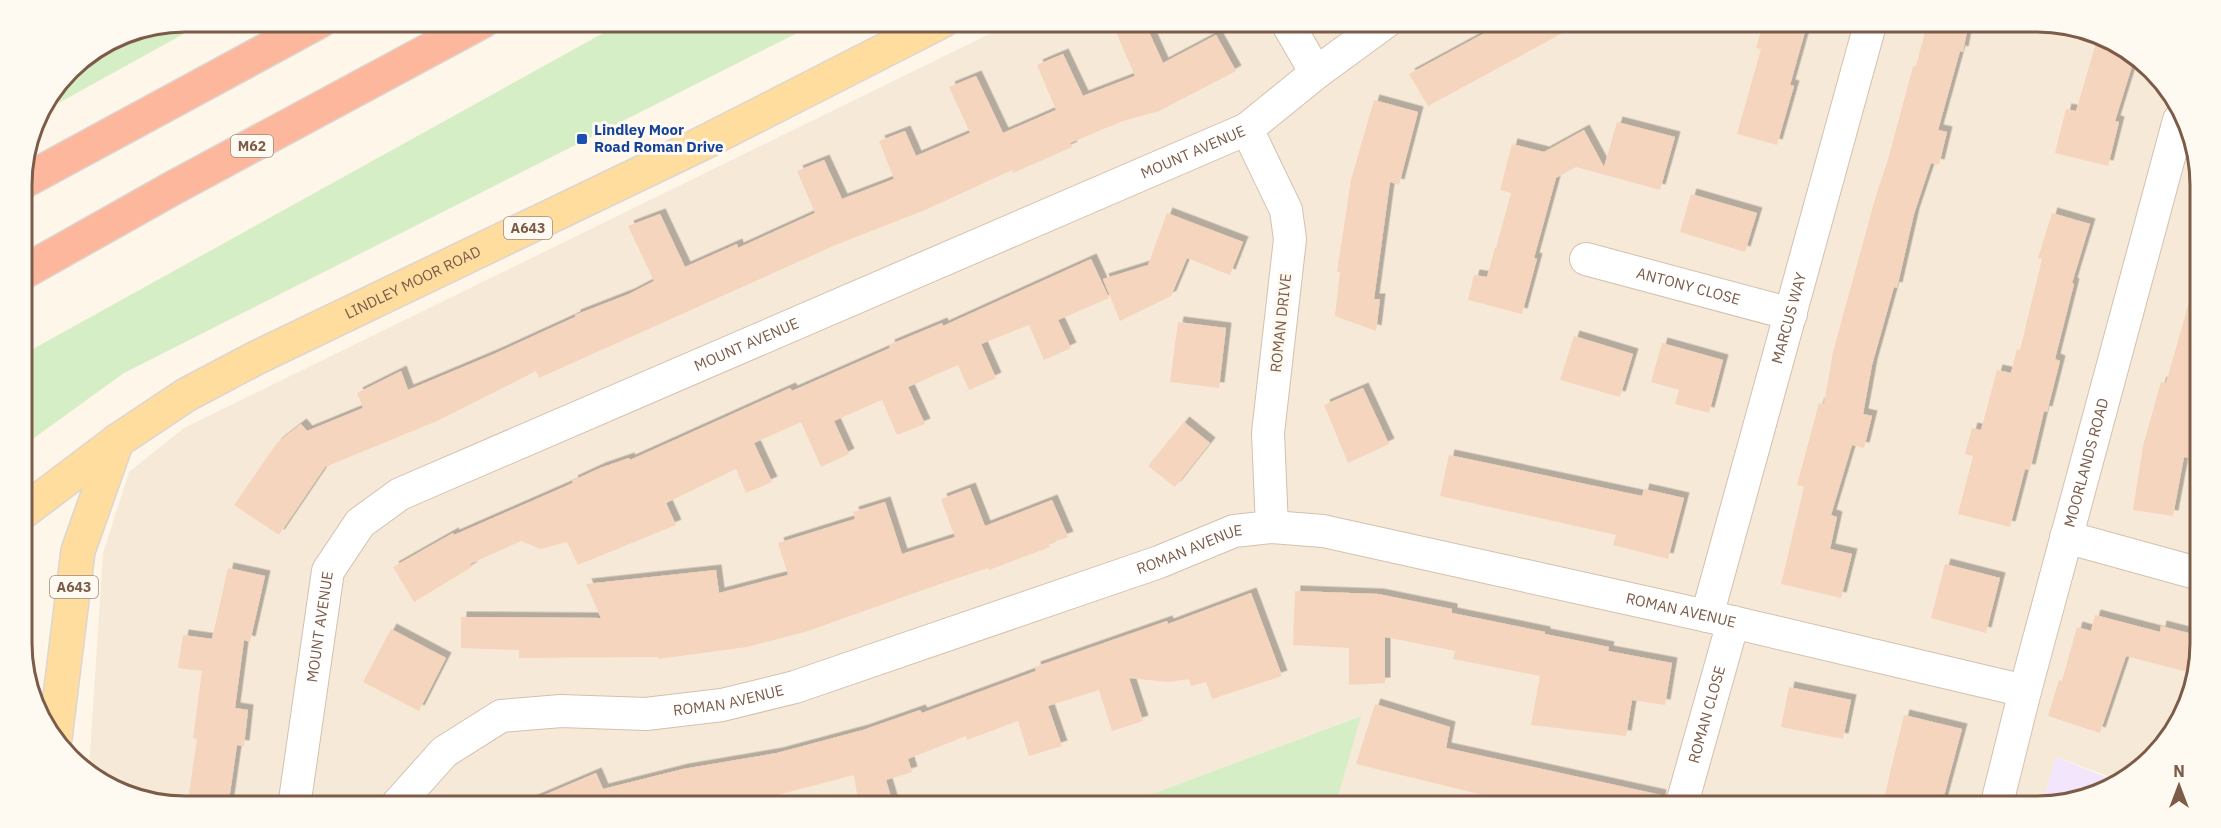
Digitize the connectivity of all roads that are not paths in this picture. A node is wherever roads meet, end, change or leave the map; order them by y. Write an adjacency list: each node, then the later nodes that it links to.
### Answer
1 (300, 32): 10 (highway)
2 (463, 32): 12 (highway, M62)
3 (920, 32): 14 (main road, LINDLEY MOOR ROAD / A643)
4 (1292, 32): 7 (street)
5 (1372, 32): 7 (street, MOUNT AVENUE)
6 (1867, 32): 13 (street, MARCUS WAY)
7 (1316, 74): 9 (street, MOUNT AVENUE)
8 (2177, 126): 17 (street, MOORLANDS ROAD)
9 (1247, 129): 16 (street, ROMAN DRIVE); 22 (street, MOUNT AVENUE)
10 (32, 177)
11 (1586, 259): 13 (street, ANTONY CLOSE)
12 (32, 267)
13 (1791, 314): 19 (street, MARCUS WAY)
14 (117, 441): 15 (main road, LINDLEY MOOR ROAD / A643); 21 (main road, A643)
15 (32, 505)
16 (1272, 527): 19 (street, ROMAN AVENUE); 23 (street, ROMAN AVENUE)
17 (2066, 537): 18 (street); 20 (street, MOORLANDS ROAD)
18 (2190, 570)
19 (1720, 619): 20 (street, ROMAN AVENUE); 24 (street, ROMAN CLOSE)
20 (2025, 692): 25 (street, MOORLANDS ROAD)
21 (56, 728)
22 (296, 796)
23 (405, 796)
24 (1683, 796)
25 (1999, 796)

